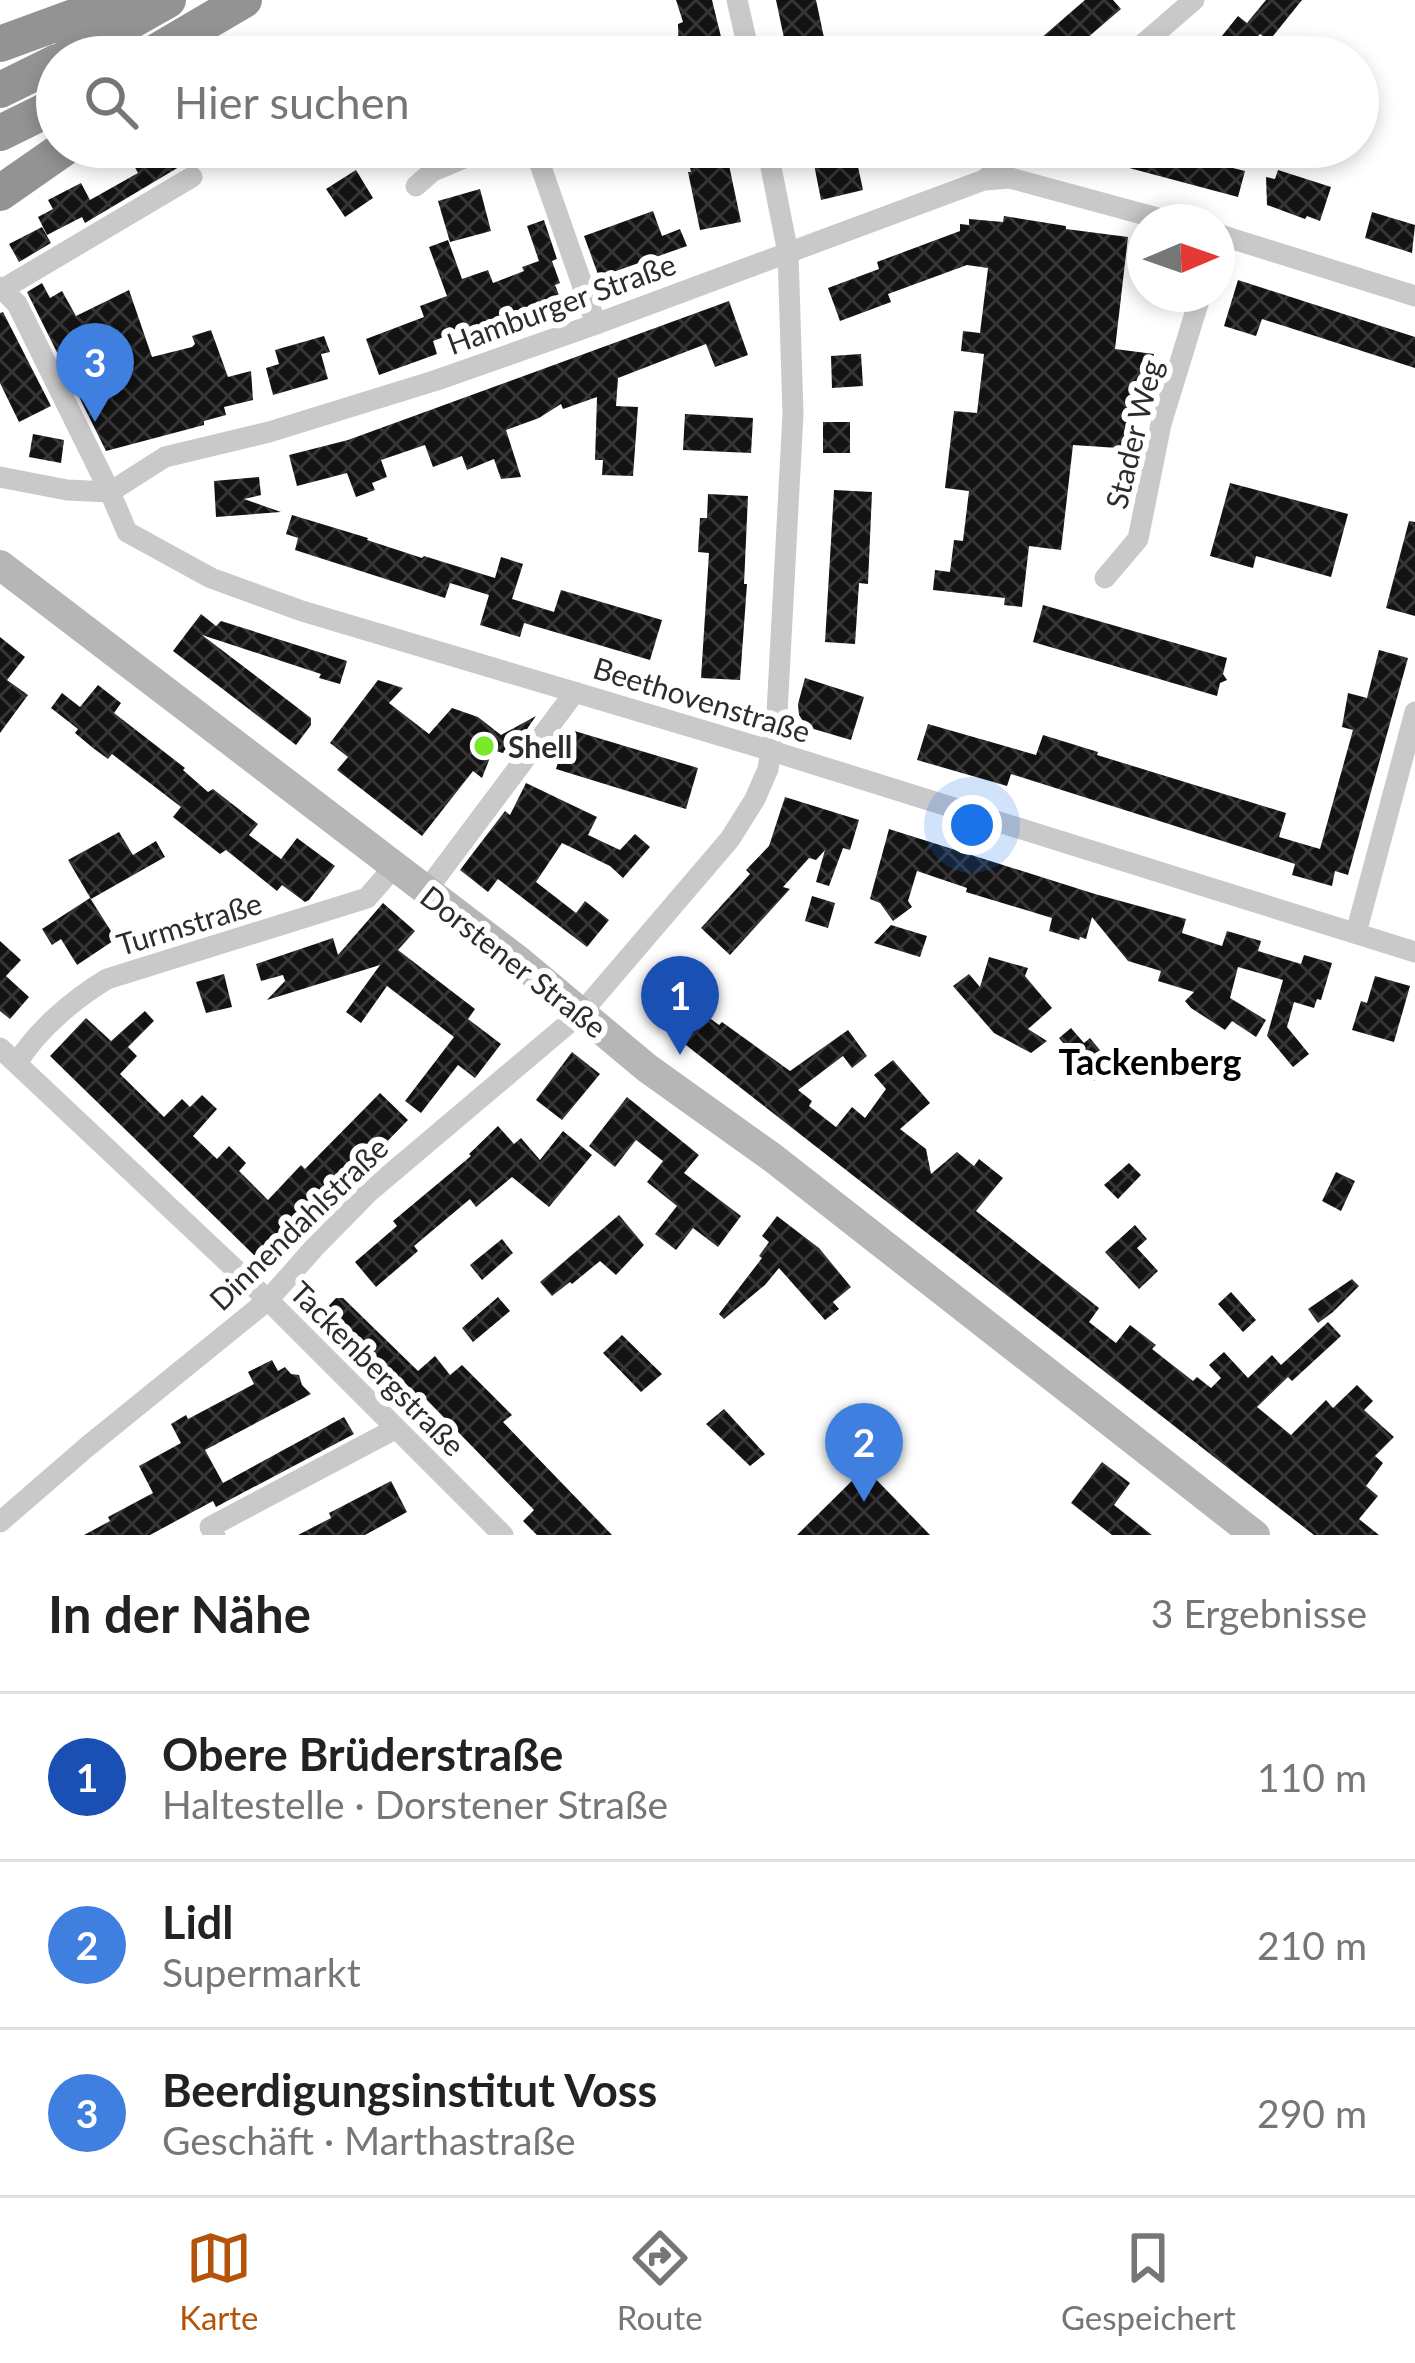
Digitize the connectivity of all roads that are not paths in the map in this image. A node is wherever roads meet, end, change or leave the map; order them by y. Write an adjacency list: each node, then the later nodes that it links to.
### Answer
1 (120, 0): 12 (highway)
2 (168, 0): 7 (highway)
3 (244, 0): 8 (highway)
4 (256, 0): 9 (highway)
5 (737, 0): 10 (street)
6 (1194, 0): 11 (street)
7 (104, 36)
8 (183, 36)
9 (218, 36)
10 (745, 36)
11 (1152, 36)
12 (0, 44)
13 (36, 72): 14 (highway)
14 (0, 90)
15 (36, 115): 16 (highway)
16 (0, 133)
17 (36, 168): 25 (highway)
18 (440, 168): 24 (street)
19 (540, 168): 32 (street)
20 (771, 168): 28 (street, Dinnendahlstraße)
21 (998, 168): 23 (street, Hamburger Straße)
22 (192, 177): 29 (street)
23 (984, 180): 26 (street); 28 (street, Hamburger Straße)
24 (416, 186)
25 (0, 193)
26 (1127, 210)
27 (1235, 242): 30 (street)
28 (788, 253): 32 (street, Hamburger Straße); 39 (street, Dinnendahlstraße)
29 (2, 288): 34 (street, Beethovenstraße)
30 (1415, 296)
31 (1195, 312): 36 (street, Stader Weg)
32 (596, 324): 34 (street, Hamburger Straße)
33 (0, 477): 34 (street)
34 (110, 492): 37 (street, Beethovenstraße)
35 (0, 565): 40 (main road, Dorstener Straße)
36 (1105, 578)
37 (575, 692): 39 (street, Beethovenstraße); 41 (street)
38 (1415, 712): 42 (street)
39 (772, 751): 42 (street, Beethovenstraße); 44 (street, Dinnendahlstraße)
40 (394, 867): 41 (main road, Dorstener Straße); 45 (street, Turmstraße)
41 (426, 891): 44 (main road, Dorstener Straße)
42 (1356, 933): 43 (street, Beethovenstraße)
43 (1415, 952)
44 (582, 1012): 46 (street, Dinnendahlstraße); 51 (main road, Dorstener Straße)
45 (8, 1055): 46 (street, Tackenbergstraße)
46 (268, 1300): 47 (street, Tackenbergstraße); 48 (street, Dinnendahlstraße)
47 (395, 1429): 49 (street); 50 (street, Tackenbergstraße)
48 (0, 1522)
49 (214, 1535)
50 (503, 1535)
51 (1255, 1535)

